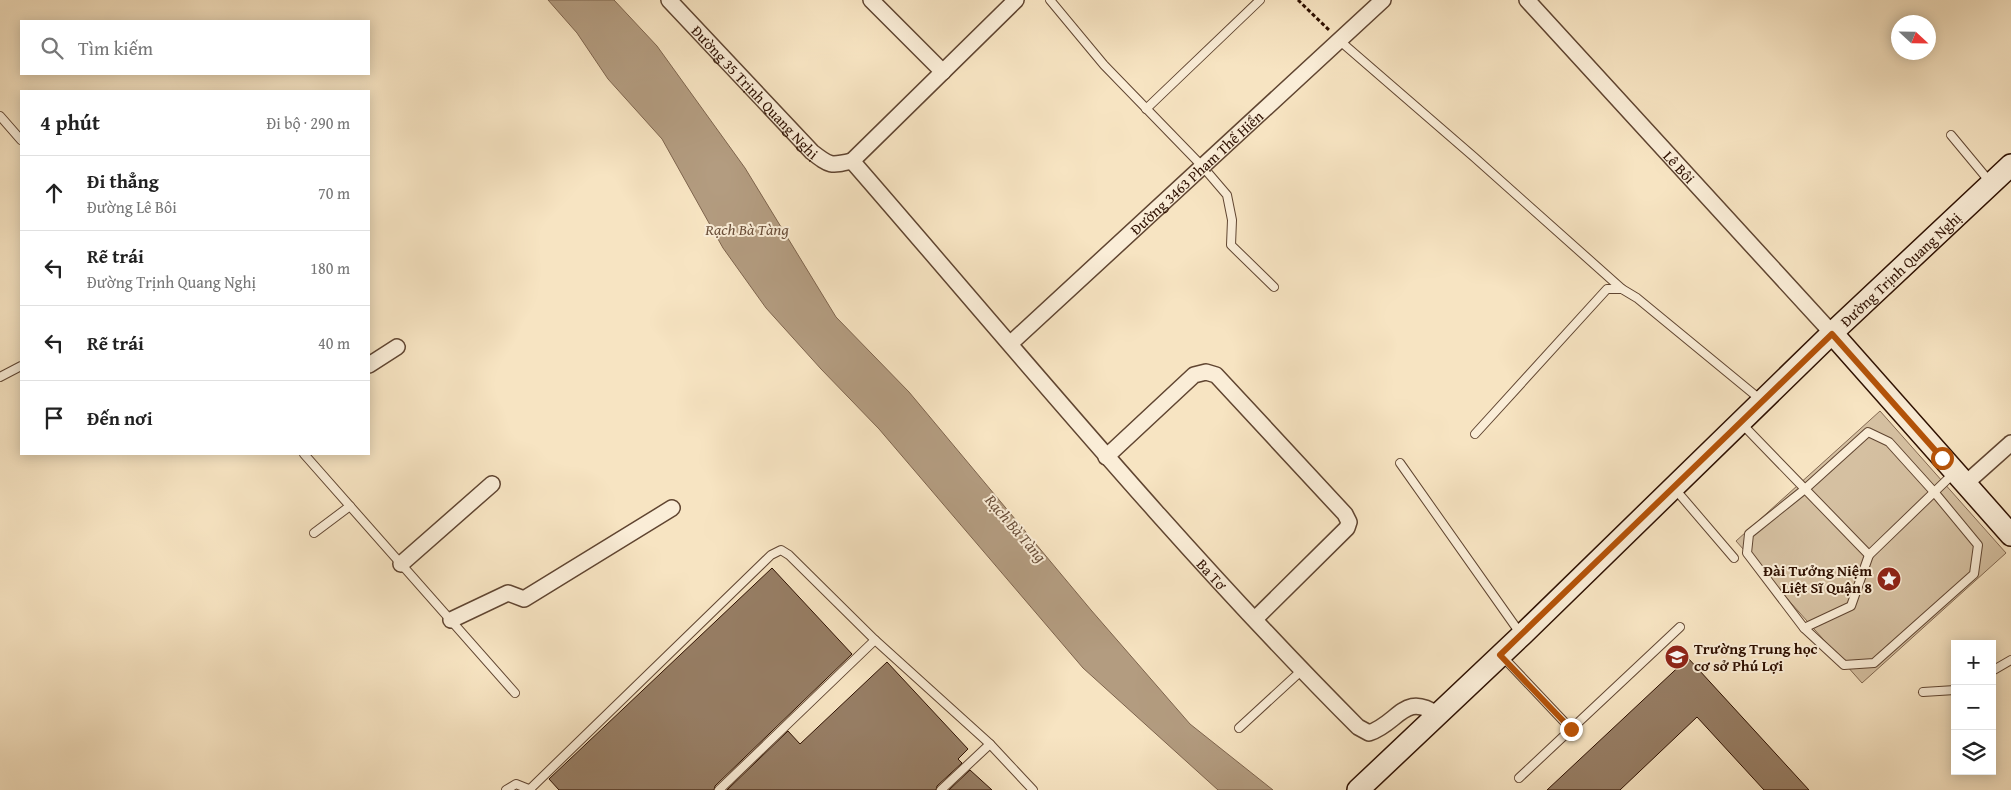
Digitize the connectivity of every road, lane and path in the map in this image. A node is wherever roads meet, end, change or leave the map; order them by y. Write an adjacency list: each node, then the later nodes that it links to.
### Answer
1 (669, 0): 15 (street, Đường 35 Trịnh Quang Nghị)
2 (871, 0): 10 (street)
3 (1016, 0): 10 (street)
4 (1050, 0): 11 (lane)
5 (1260, 0): 11 (lane)
6 (1298, 0): 9 (path)
7 (1383, 0): 9 (street, Đường 3463 Phạm Thế Hiển)
8 (1526, 0): 21 (street, Lê Bôi)
9 (1340, 41): 17 (street, Đường 3463 Phạm Thế Hiển); 20 (lane)
10 (943, 72): 15 (street)
11 (1146, 109): 17 (lane)
12 (0, 116): 14 (lane)
13 (1950, 134): 18 (lane)
14 (20, 139)
15 (852, 161): 22 (street, Ba Tơ)
16 (2011, 165): 18 (main road, Đường Trịnh Quang Nghị)
17 (1203, 167): 19 (lane); 22 (street, Đường 3463 Phạm Thế Hiển)
18 (1992, 184): 21 (main road, Đường Trịnh Quang Nghị)
19 (1274, 287)
20 (1622, 289): 27 (lane); 29 (lane)
21 (1832, 334): 27 (main road, Đường Trịnh Quang Nghị); 34 (main road)
22 (1011, 343): 32 (street, Ba Tơ)
23 (397, 347): 24 (street)
24 (370, 364)
25 (20, 367): 26 (lane)
26 (0, 377)
27 (1762, 401): 28 (main road, Đường Trịnh Quang Nghị)
28 (1741, 422): 36 (main road, Đường Trịnh Quang Nghị); 37 (lane)
29 (1475, 434)
30 (2011, 443): 34 (street)
31 (305, 455): 39 (lane)
32 (1106, 457): 46 (street, Ba Tơ); 46 (street)
33 (1400, 463): 50 (lane)
34 (1960, 478): 38 (lane); 42 (main road)
35 (492, 484): 45 (street)
36 (1674, 487): 44 (lane); 50 (main road, Đường Trịnh Quang Nghị)
37 (1805, 489): 38 (lane); 43 (lane); 49 (lane)
38 (1935, 493): 43 (lane); 49 (lane)
39 (350, 506): 41 (lane); 45 (lane)
40 (672, 508): 47 (street)
41 (314, 533)
42 (2011, 535)
43 (1870, 555): 49 (lane)
44 (1734, 558)
45 (401, 564): 47 (lane)
46 (1255, 619): 55 (street, Ba Tơ)
47 (451, 620): 58 (lane)
48 (1680, 627): 61 (lane)
49 (1804, 628)
50 (1522, 635): 52 (main road, Đường Trịnh Quang Nghị)
51 (875, 640): 62 (lane); 64 (lane); 66 (lane)
52 (1500, 655): 59 (main road, Đường Trịnh Quang Nghị); 61 (lane)
53 (2011, 660): 54 (lane)
54 (1996, 669)
55 (1302, 671): 59 (street, Ba Tơ); 60 (lane)
56 (1951, 690): 57 (lane)
57 (1923, 692)
58 (515, 693)
59 (1438, 715): 69 (main road, Đường Trịnh Quang Nghị)
60 (1239, 728)
61 (1571, 729): 63 (lane)
62 (990, 744): 67 (lane); 68 (lane)
63 (1519, 778)
64 (531, 789): 65 (lane)
65 (506, 790)
66 (719, 790)
67 (940, 790)
68 (1033, 790)
69 (1358, 790)

